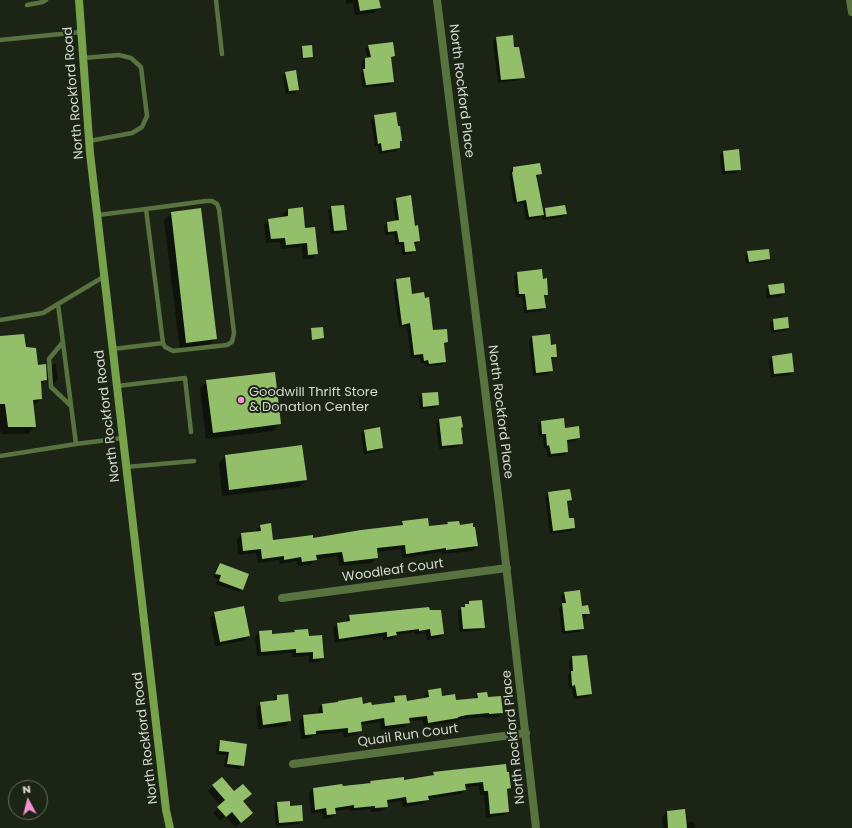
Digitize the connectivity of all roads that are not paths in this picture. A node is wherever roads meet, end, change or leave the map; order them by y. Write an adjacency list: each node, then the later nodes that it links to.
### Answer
1 (46, 0): 6 (lane)
2 (78, 0): 8 (street, North Rockford Road)
3 (216, 0): 10 (lane)
4 (437, 0): 29 (street, North Rockford Place)
5 (850, 0): 7 (street)
6 (26, 5)
7 (852, 12)
8 (81, 32): 9 (lane); 11 (street, North Rockford Road)
9 (0, 40)
10 (222, 54)
11 (83, 58): 12 (street, North Rockford Road); 12 (lane)
12 (90, 141): 14 (street, North Rockford Road)
13 (146, 208): 14 (lane); 19 (lane); 19 (lane)
14 (98, 215): 15 (street, North Rockford Road)
15 (104, 276): 16 (lane); 20 (street, North Rockford Road)
16 (58, 304): 17 (lane); 18 (lane)
17 (0, 320)
18 (63, 342): 22 (lane); 22 (lane)
19 (163, 343): 20 (lane)
20 (113, 349): 21 (street, North Rockford Road)
21 (117, 386): 23 (lane); 24 (street, North Rockford Road)
22 (71, 406): 25 (lane)
23 (191, 432)
24 (123, 438): 25 (lane); 28 (street, North Rockford Road)
25 (76, 444): 26 (lane)
26 (0, 456)
27 (194, 461): 28 (lane)
28 (126, 467): 33 (street, North Rockford Road)
29 (507, 568): 30 (street, Woodleaf Court); 31 (street, North Rockford Place)
30 (282, 598)
31 (526, 733): 32 (street, Quail Run Court); 34 (street, North Rockford Place)
32 (293, 764)
33 (170, 828)
34 (536, 828)

